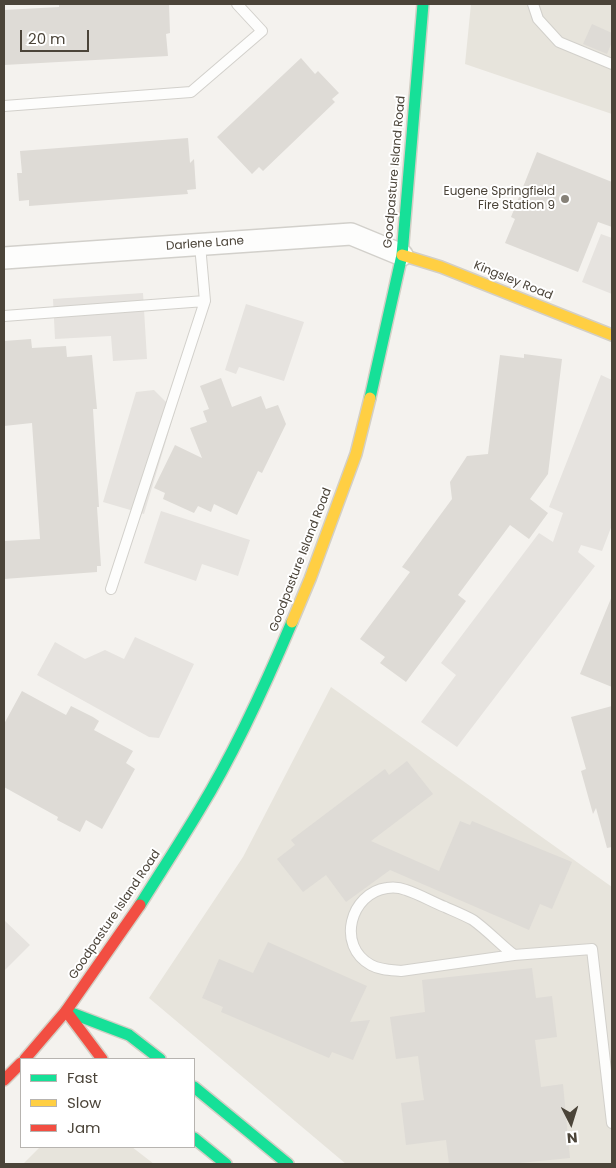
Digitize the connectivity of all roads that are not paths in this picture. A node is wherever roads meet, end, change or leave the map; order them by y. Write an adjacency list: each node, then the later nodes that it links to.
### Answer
1 (236, 4): 5 (lane)
2 (424, 4): 7 (main road, Goodpasture Island Road)
3 (533, 4): 4 (lane)
4 (612, 64)
5 (4, 106)
6 (200, 244): 7 (street, Darlene Lane); 8 (street, Darlene Lane); 9 (lane)
7 (402, 255): 11 (main road, Kingsley Road); 14 (main road, Goodpasture Island Road)
8 (4, 258)
9 (204, 301): 10 (lane); 12 (lane)
10 (4, 316)
11 (612, 335)
12 (111, 589)
13 (514, 955): 13 (lane); 21 (lane)
14 (66, 1011): 15 (main road, Goodpasture Island Road); 16 (main road); 17 (main road)
15 (26, 1058)
16 (101, 1058)
17 (159, 1058)
18 (20, 1064): 19 (main road)
19 (4, 1080)
20 (195, 1088): 24 (main road)
21 (612, 1123)
22 (195, 1139): 23 (main road)
23 (226, 1164)
24 (288, 1164)

